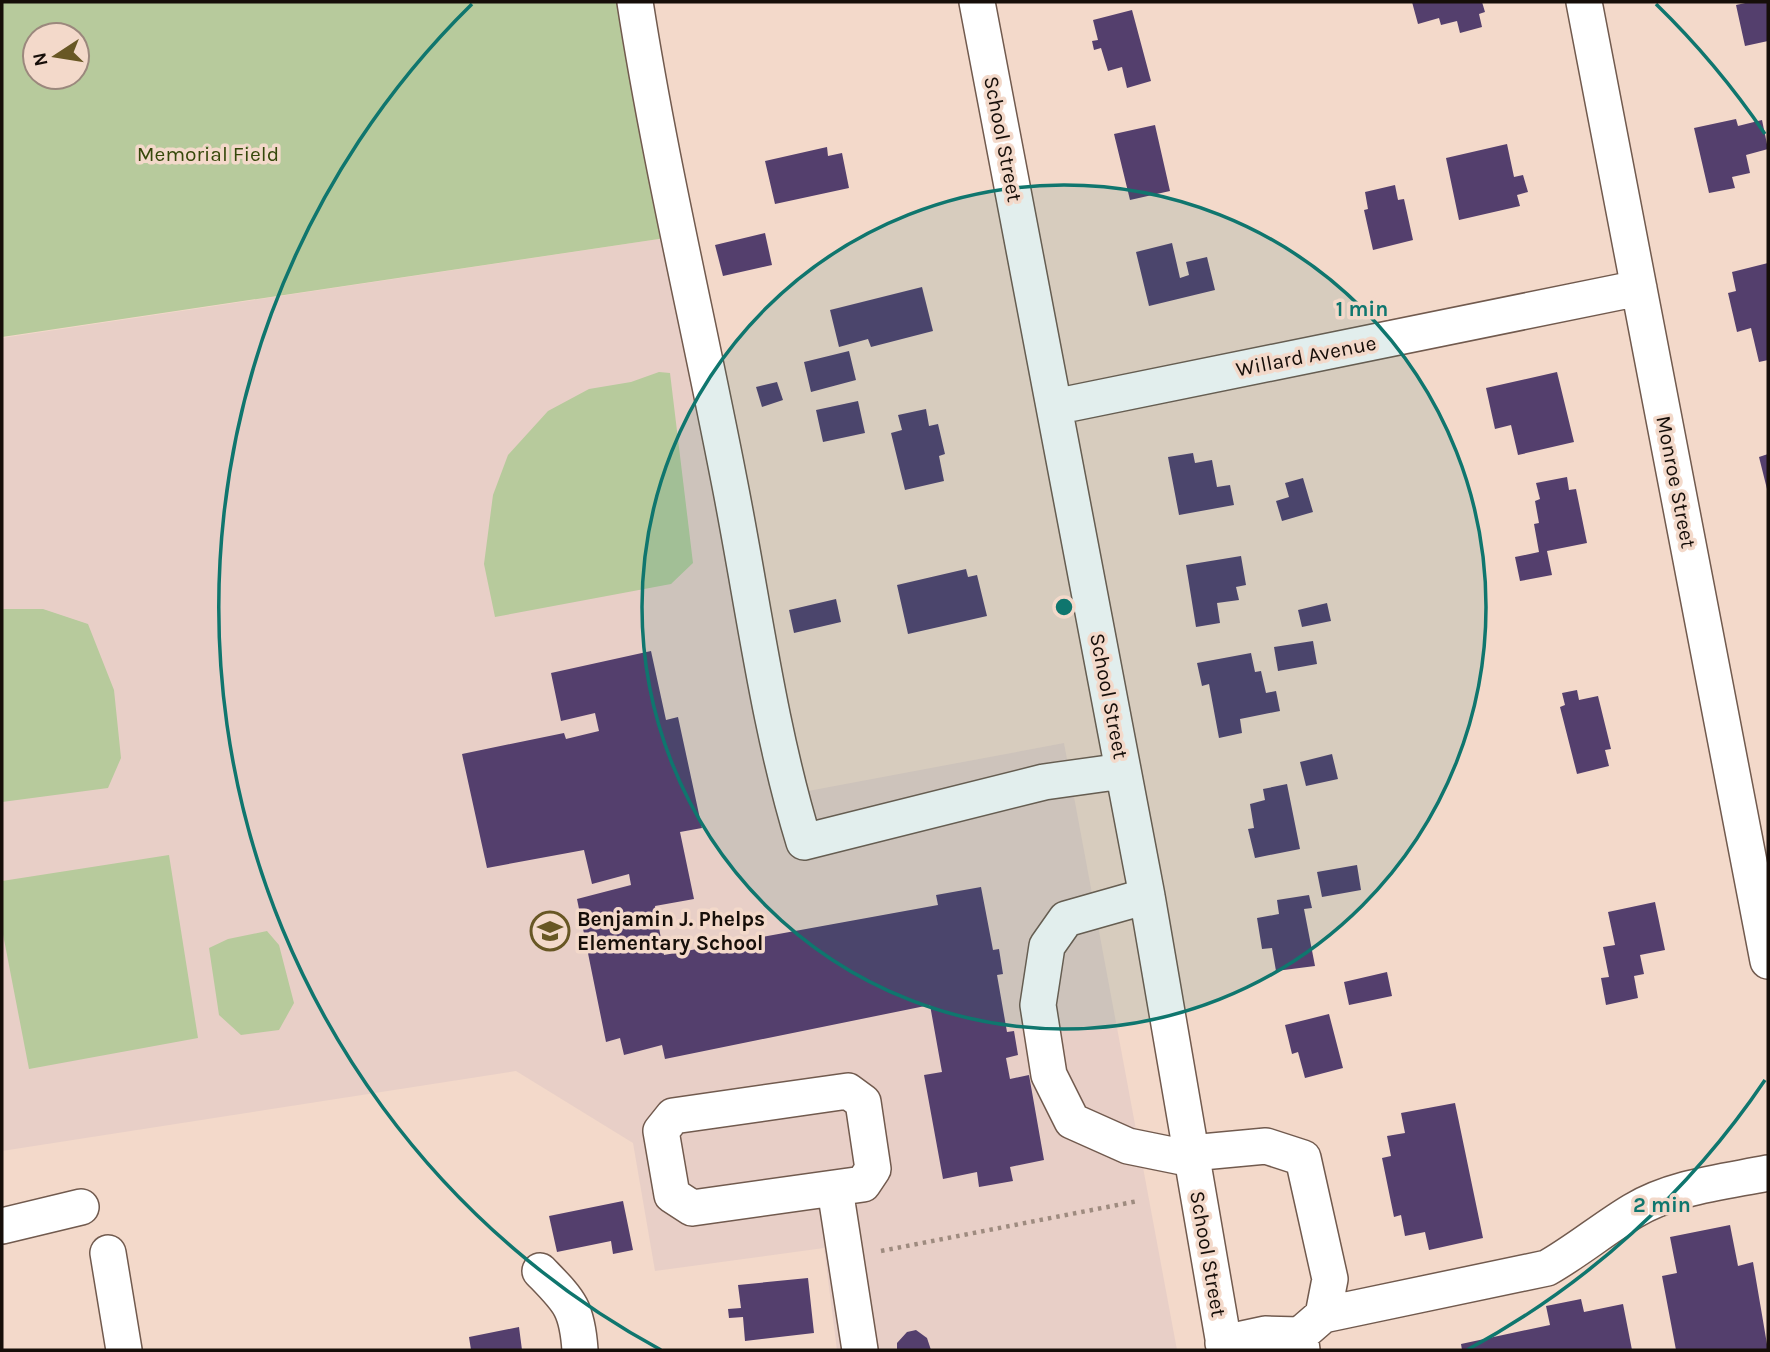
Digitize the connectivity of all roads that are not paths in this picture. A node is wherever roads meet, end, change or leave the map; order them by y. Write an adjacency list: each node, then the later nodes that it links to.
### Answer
1 (635, 2): 6 (street)
2 (977, 2): 5 (street, School Street)
3 (1584, 2): 4 (street, Monroe Street)
4 (1639, 288): 5 (street, Willard Avenue); 8 (street, Monroe Street)
5 (1054, 407): 6 (street, School Street)
6 (1124, 771): 7 (street, School Street)
7 (1147, 896): 9 (street, School Street); 9 (street)
8 (1768, 961)
9 (1192, 1156): 16 (street); 17 (street, School Street)
10 (1768, 1173): 16 (street)
11 (835, 1189): 11 (street); 20 (street)
12 (82, 1207): 13 (street)
13 (2, 1226)
14 (108, 1254): 18 (street)
15 (540, 1271): 19 (street)
16 (1308, 1334): 17 (street)
17 (1224, 1347)
18 (124, 1350)
19 (580, 1350)
20 (860, 1350)

